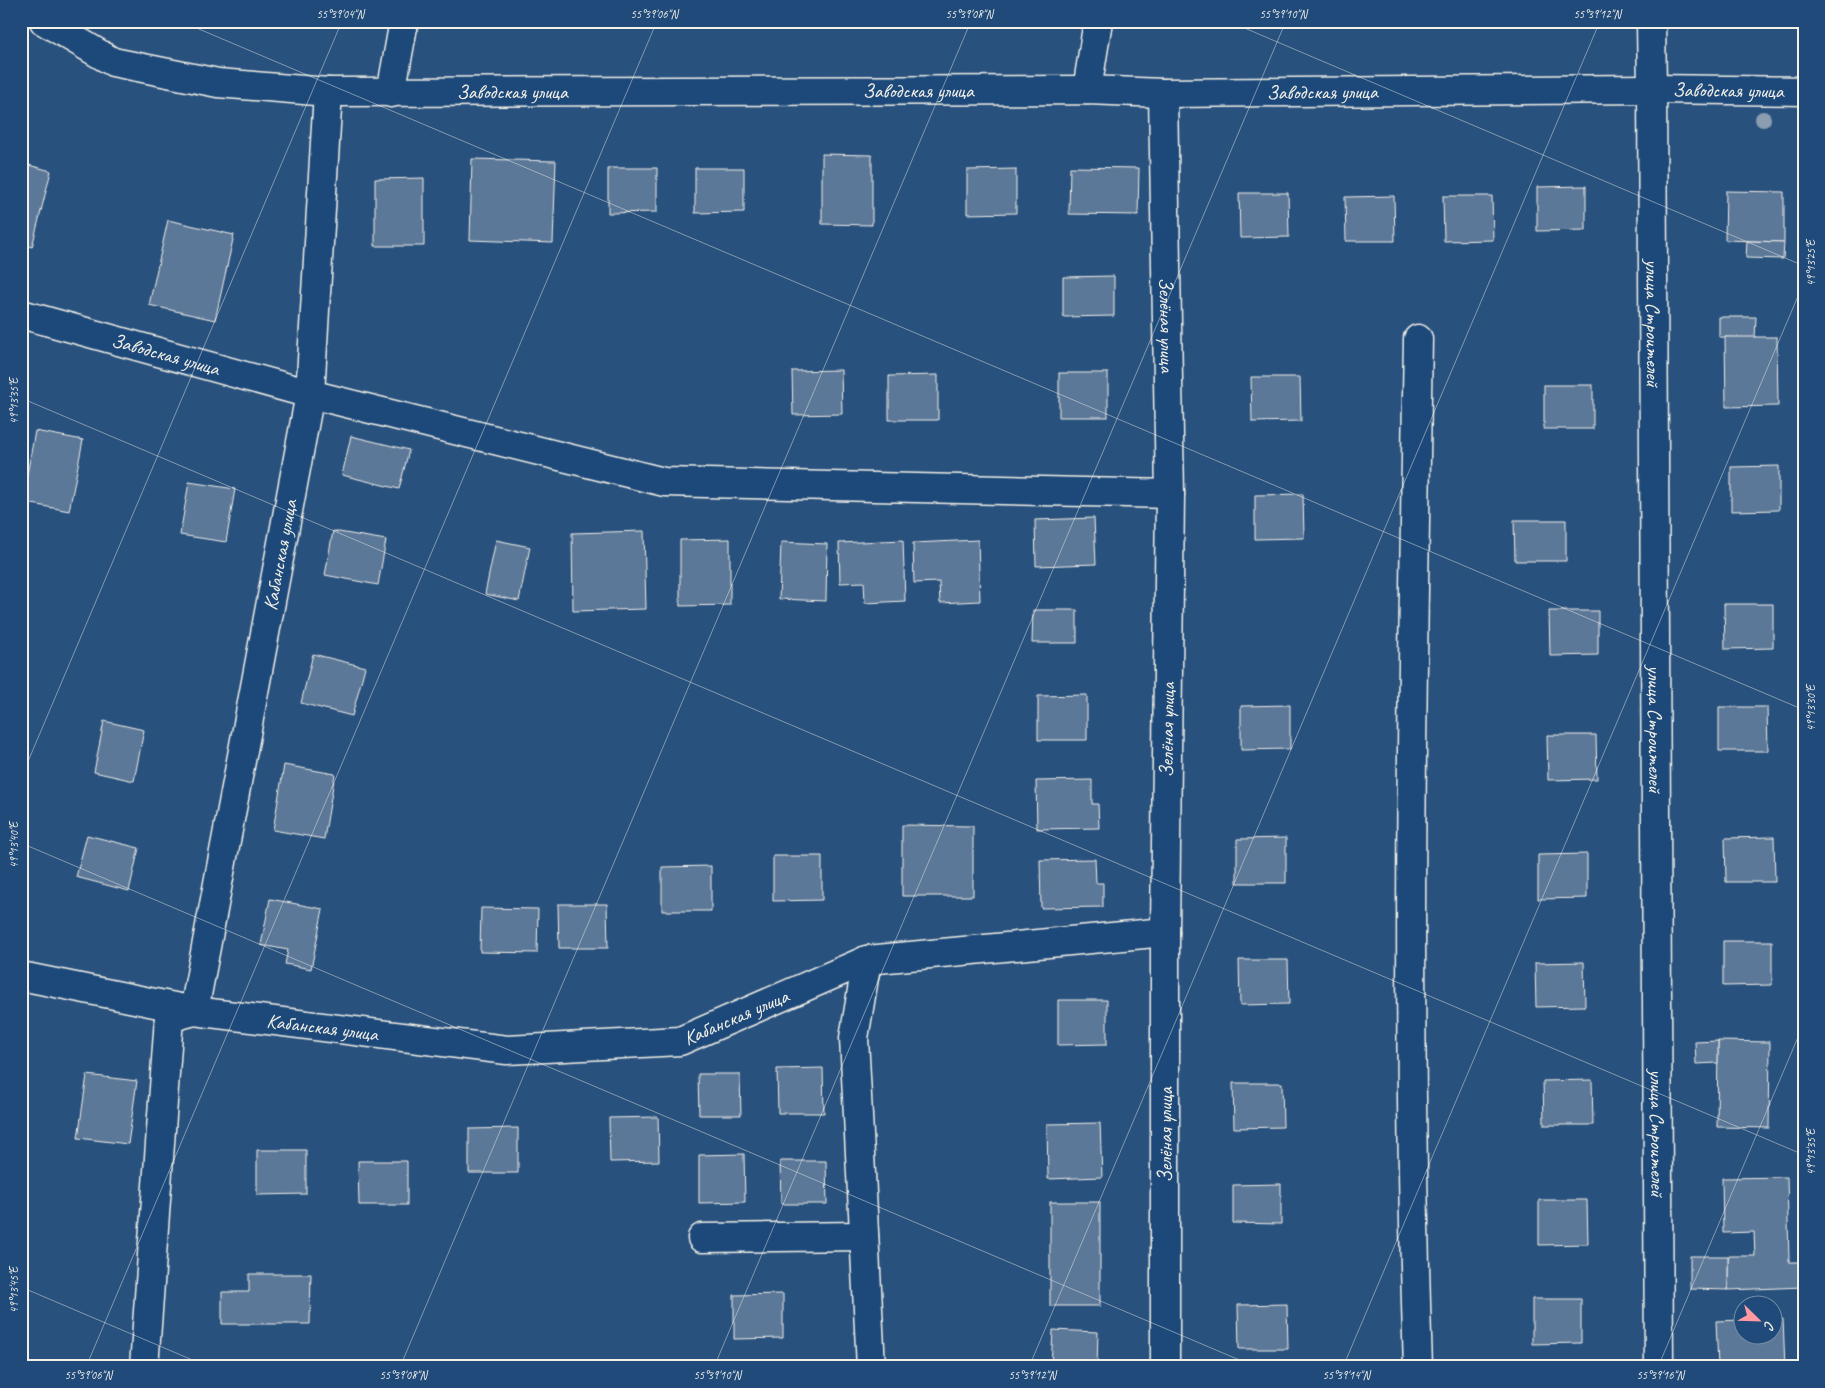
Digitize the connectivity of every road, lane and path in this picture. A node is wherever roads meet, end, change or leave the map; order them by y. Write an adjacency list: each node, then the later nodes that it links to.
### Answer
1 (44, 21): 8 (street, Заводская улица)
2 (404, 21): 9 (street)
3 (1098, 21): 6 (street)
4 (1650, 21): 5 (street, улица Строителей)
5 (1652, 89): 7 (street, Заводская улица); 10 (street, Заводская улица); 25 (street, улица Строителей)
6 (1087, 90): 9 (street, Заводская улица); 10 (street, Заводская улица)
7 (1804, 91)
8 (328, 92): 9 (street, Заводская улица); 13 (street, Кабанская улица)
9 (391, 93)
10 (1163, 93): 14 (street, Зелёная улица)
11 (21, 314): 13 (street, Заводская улица)
12 (1418, 339): 24 (street)
13 (310, 394): 14 (street, Заводская улица); 18 (street, Кабанская улица)
14 (1170, 494): 15 (street, Зелёная улица)
15 (1165, 932): 16 (street, Кабанская улица); 23 (street, Зелёная улица)
16 (867, 960): 18 (street, Кабанская улица); 19 (street)
17 (21, 976): 18 (street)
18 (194, 1012): 21 (street, Кабанская улица)
19 (864, 1236): 20 (street); 22 (street)
20 (702, 1238)
21 (144, 1367)
22 (871, 1367)
23 (1165, 1367)
24 (1418, 1367)
25 (1659, 1367)

